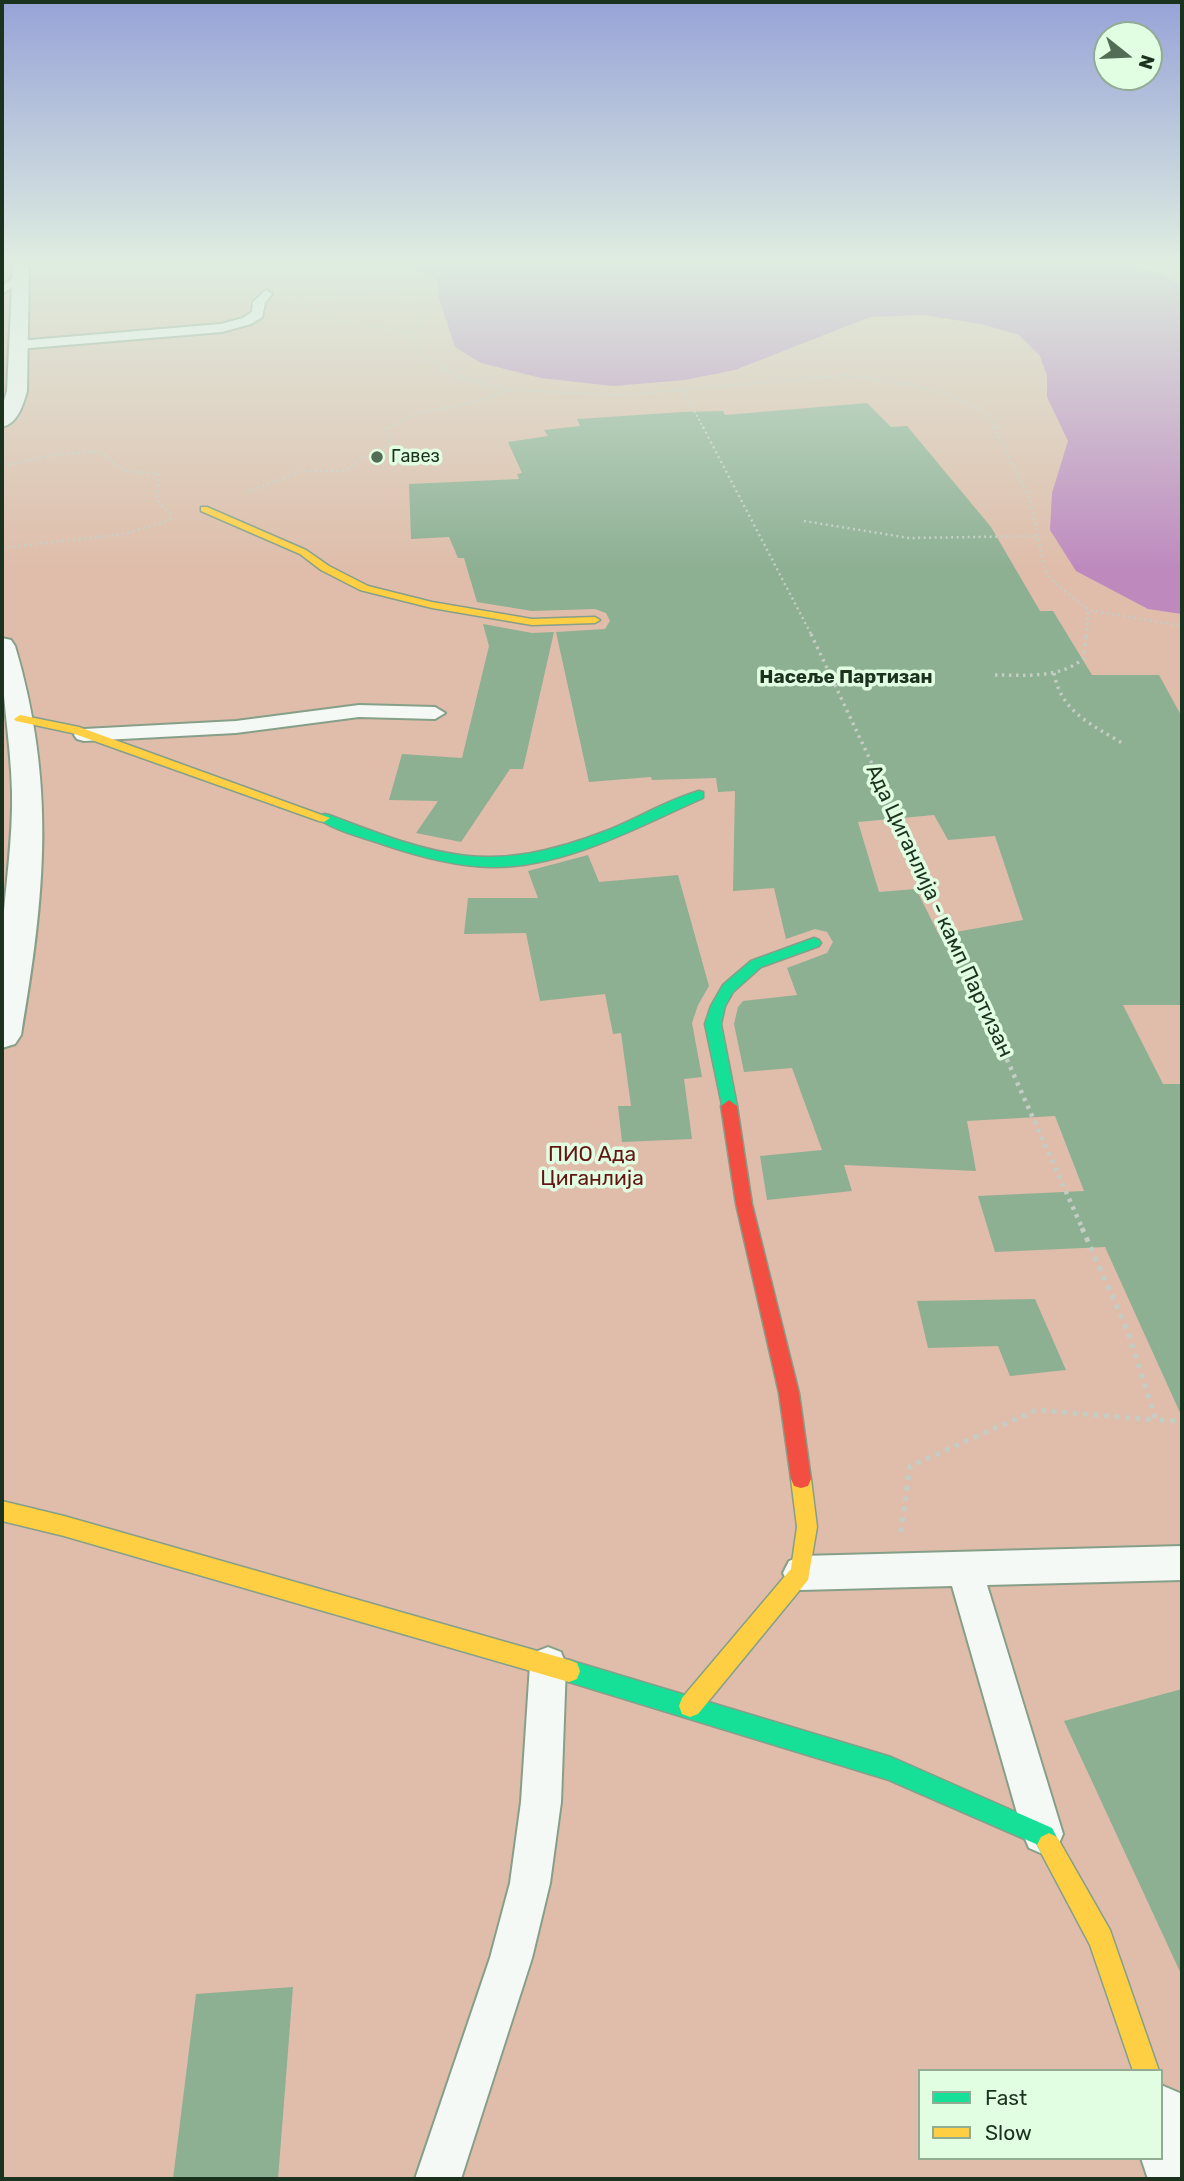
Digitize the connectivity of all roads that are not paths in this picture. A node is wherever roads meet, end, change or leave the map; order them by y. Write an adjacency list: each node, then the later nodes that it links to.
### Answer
1 (18, 366): 2 (street)
2 (5, 414)
3 (204, 509): 4 (street)
4 (595, 620)
5 (2, 646): 7 (street)
6 (436, 713): 8 (lane)
7 (20, 719): 8 (street); 11 (street)
8 (84, 735): 9 (street)
9 (699, 795)
10 (814, 943): 15 (street)
11 (2, 1035)
12 (2, 1511): 16 (street)
13 (1182, 1563): 14 (lane)
14 (964, 1568): 15 (lane); 18 (lane)
15 (801, 1573): 17 (street)
16 (548, 1665): 17 (street); 21 (lane)
17 (690, 1706): 18 (street)
18 (1044, 1836): 19 (street)
19 (1145, 2069)
20 (1163, 2124): 22 (street)
21 (438, 2179)
22 (1182, 2179)

